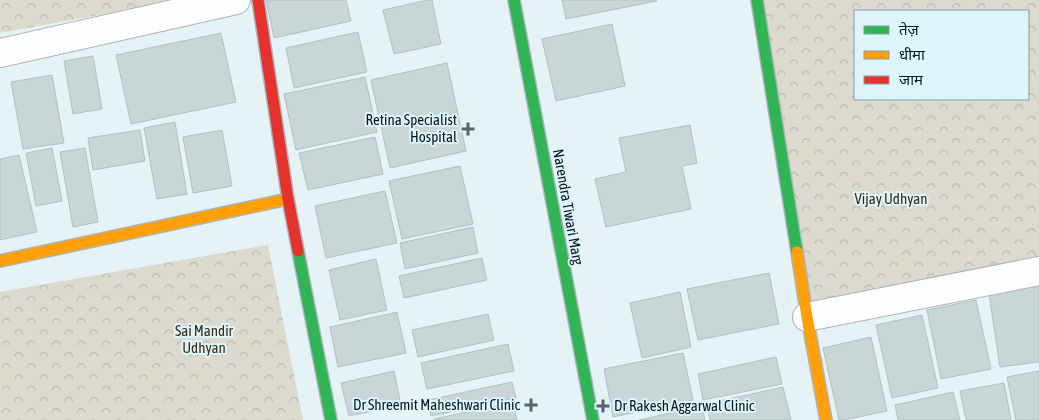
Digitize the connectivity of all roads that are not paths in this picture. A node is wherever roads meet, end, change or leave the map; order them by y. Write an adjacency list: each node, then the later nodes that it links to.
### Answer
1 (236, 0): 5 (street)
2 (258, 0): 6 (street)
3 (514, 0): 11 (street, Narendra Tiwari Marg)
4 (757, 0): 9 (street)
5 (0, 53)
6 (288, 199): 7 (street); 10 (street)
7 (0, 261)
8 (1039, 271): 9 (street)
9 (807, 317): 12 (street)
10 (331, 420)
11 (593, 420)
12 (826, 420)

